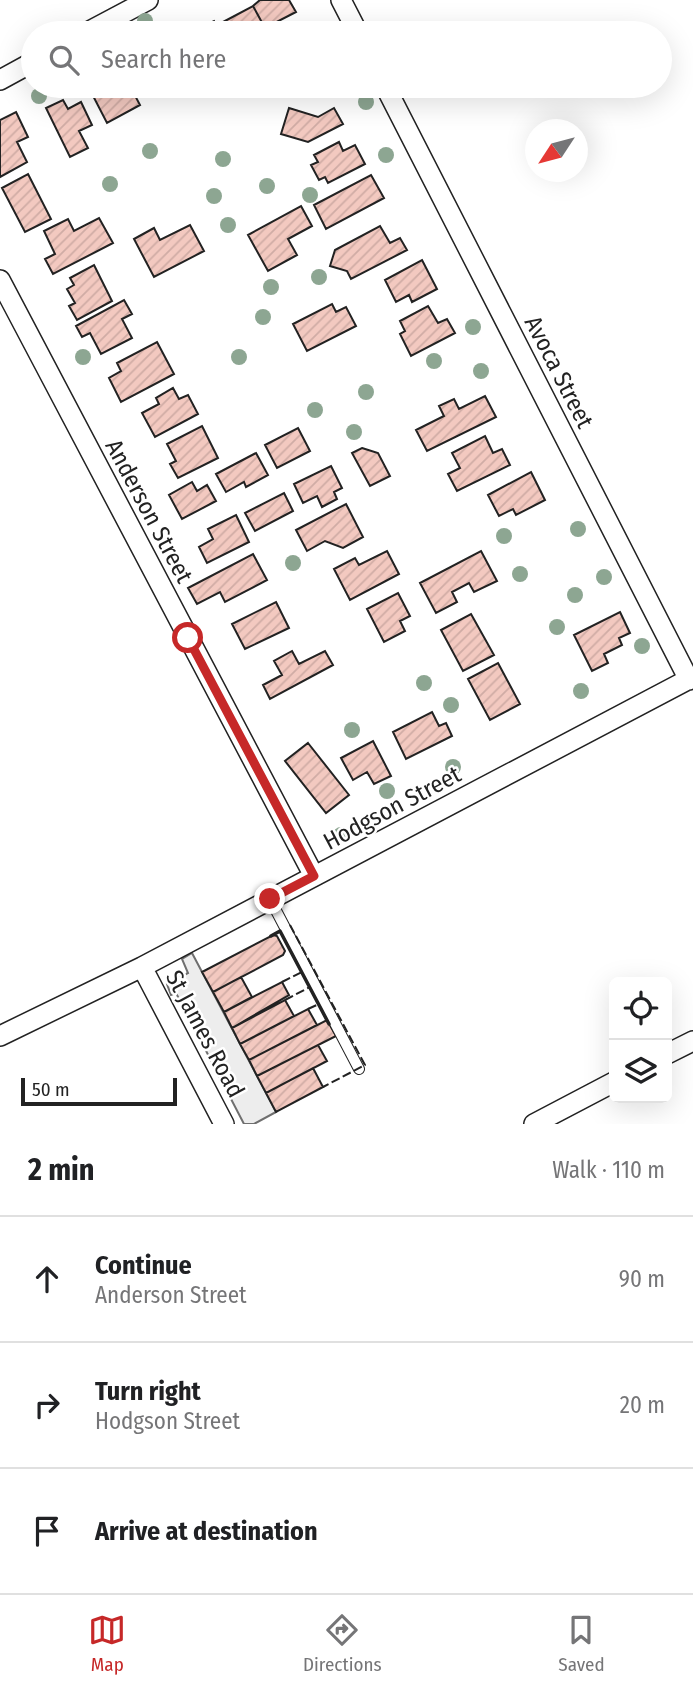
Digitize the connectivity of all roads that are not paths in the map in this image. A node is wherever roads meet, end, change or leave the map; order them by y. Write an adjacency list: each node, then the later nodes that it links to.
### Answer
1 (148, 0): 3 (street)
2 (341, 0): 4 (street)
3 (109, 21)
4 (352, 21)
5 (21, 69): 6 (street)
6 (0, 80)
7 (391, 98): 9 (street, Avoca Street)
8 (0, 280): 10 (street, Anderson Street)
9 (691, 678): 10 (street, Hodgson Street)
10 (314, 876): 11 (street, Hodgson Street)
11 (270, 899): 12 (street, Hodgson Street); 16 (lane)
12 (142, 967): 13 (street, Hodgson Street); 18 (street, St James Road)
13 (2, 1029)
14 (693, 1041): 15 (street)
15 (672, 1052)
16 (359, 1069)
17 (609, 1085): 19 (street)
18 (224, 1124)
19 (534, 1124)

